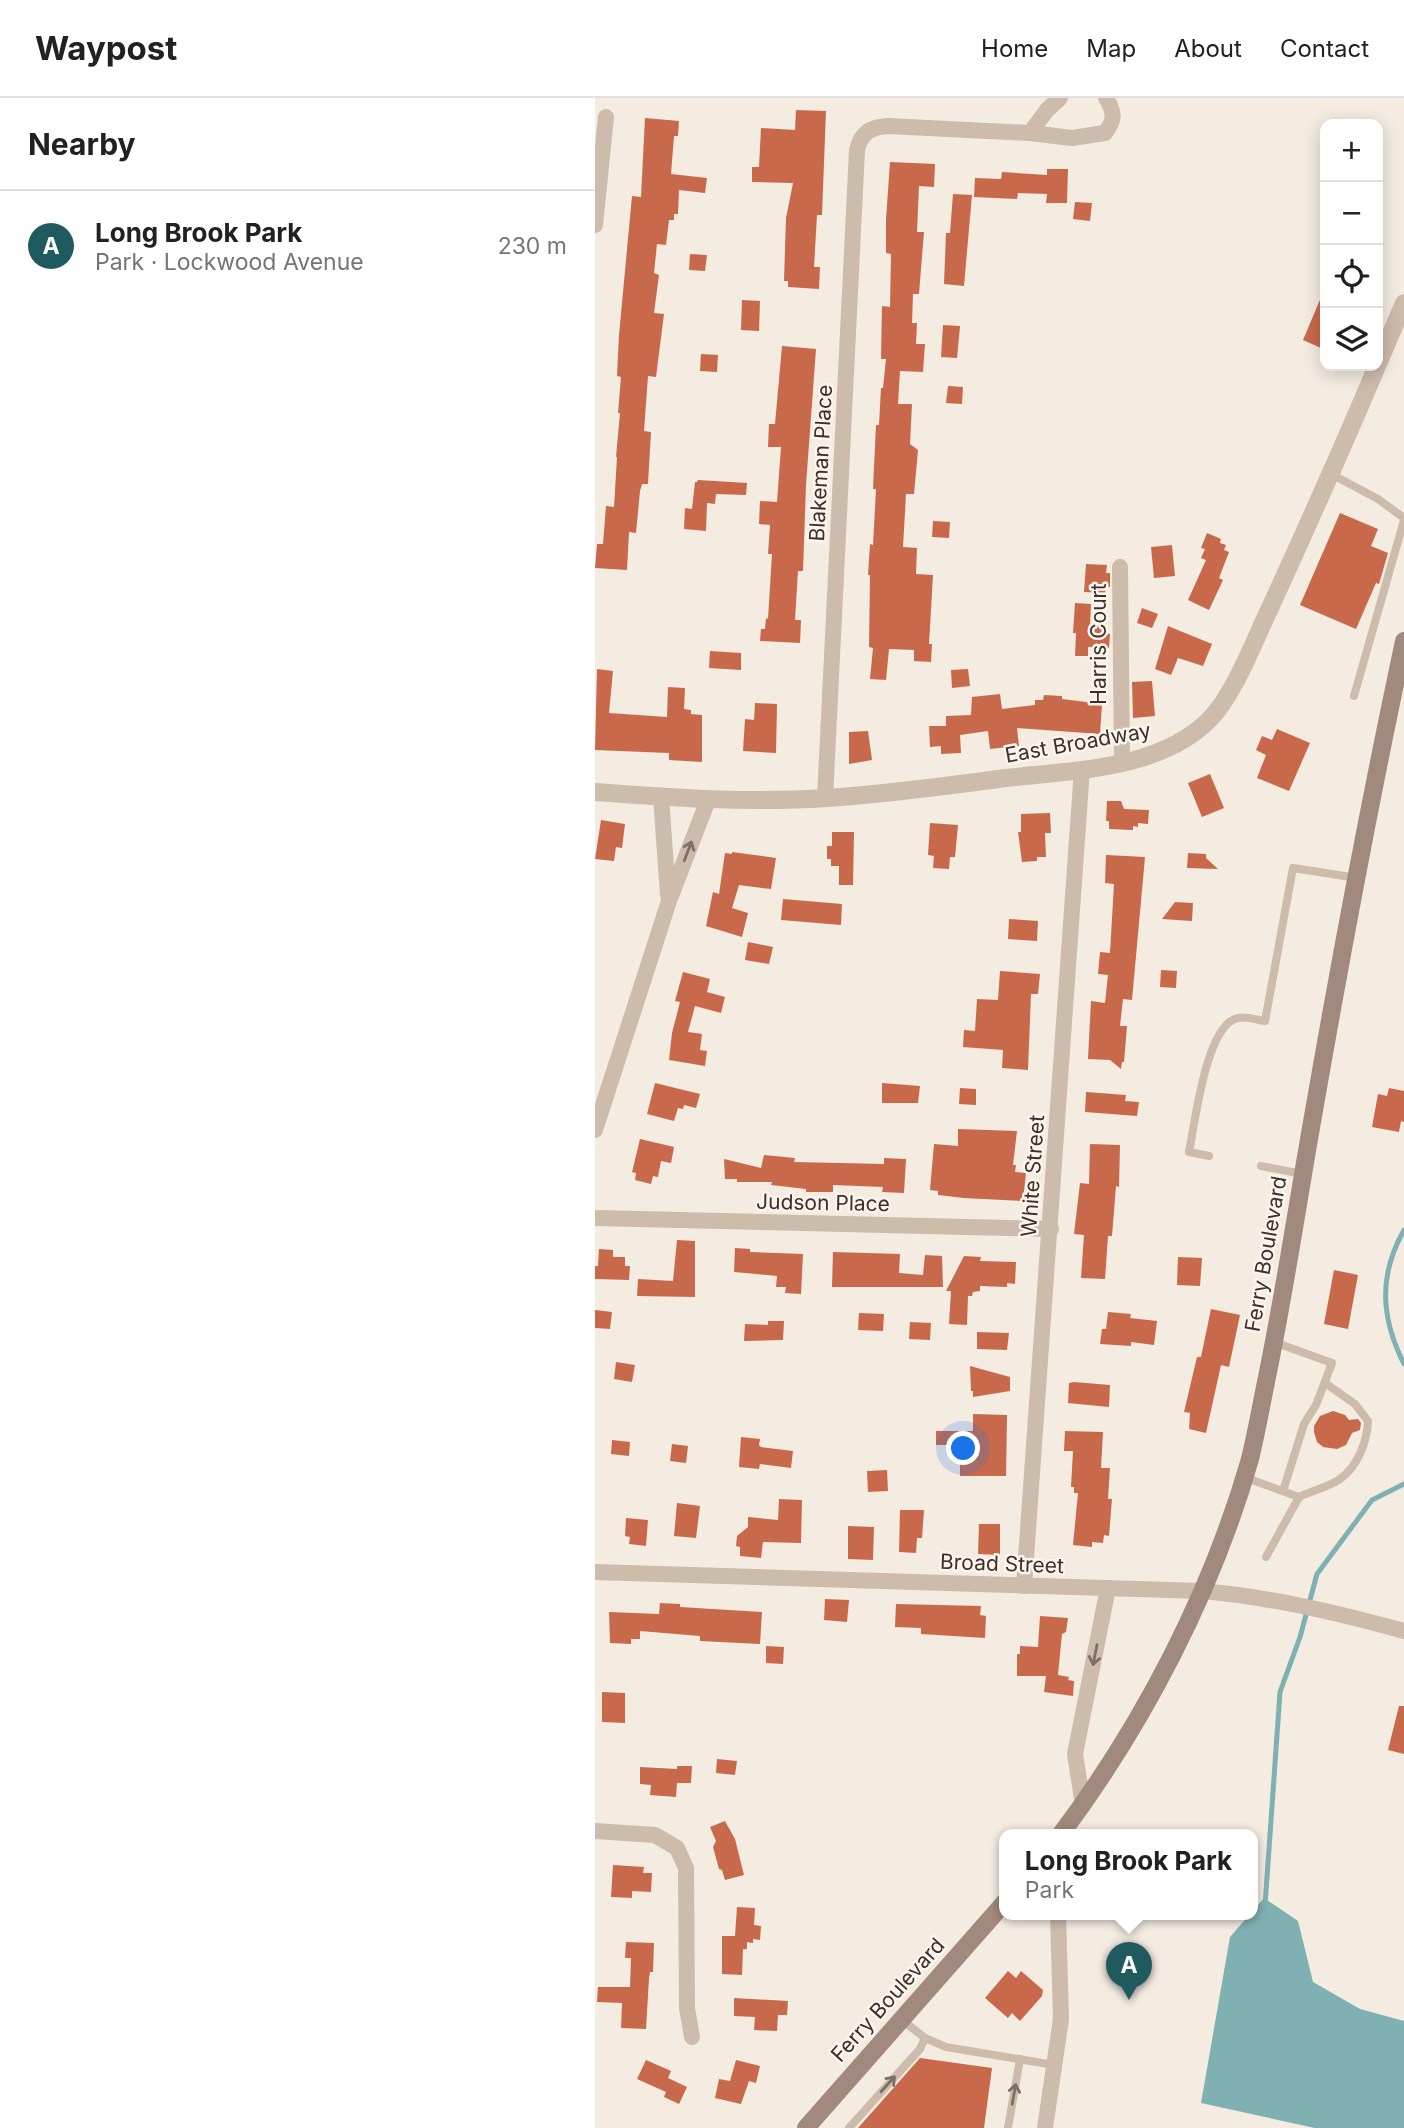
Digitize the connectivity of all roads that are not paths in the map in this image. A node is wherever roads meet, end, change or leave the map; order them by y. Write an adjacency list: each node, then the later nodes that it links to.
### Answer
1 (1060, 98): 4 (street)
2 (1106, 98): 4 (street)
3 (606, 117): 5 (street)
4 (1030, 133): 19 (street, Blakeman Place)
5 (595, 225)
6 (1404, 303): 7 (street, East Broadway)
7 (1383, 351)
8 (1374, 371): 9 (street, East Broadway)
9 (1331, 474): 10 (lane); 15 (street, East Broadway)
10 (1404, 519): 14 (lane)
11 (1120, 567): 15 (street, Harris Court)
12 (1404, 642): 13 (main road, Ferry Boulevard)
13 (1399, 687): 21 (main road, Ferry Boulevard)
14 (1354, 696)
15 (1122, 762): 16 (street, East Broadway)
16 (1082, 769): 19 (street, East Broadway); 28 (street, White Street)
17 (595, 792): 18 (street, East Broadway)
18 (661, 797): 20 (street, East Broadway); 22 (street)
19 (825, 798): 20 (street, East Broadway)
20 (708, 800): 22 (street, one-way to 20)
21 (1357, 878): 24 (lane); 26 (main road, Ferry Boulevard)
22 (669, 901): 23 (street)
23 (595, 1130)
24 (1209, 1156)
25 (1261, 1166): 26 (lane)
26 (1303, 1174): 29 (main road, Ferry Boulevard)
27 (595, 1218): 28 (street, Judson Place)
28 (1051, 1229): 36 (street, White Street)
29 (1274, 1342): 30 (lane); 31 (main road, Ferry Boulevard)
30 (1325, 1383): 32 (lane); 33 (lane)
31 (1244, 1477): 32 (lane); 38 (main road, Ferry Boulevard)
32 (1283, 1491): 33 (lane)
33 (1299, 1497): 34 (lane)
34 (1266, 1557)
35 (595, 1572): 36 (street, Broad Street)
36 (1024, 1586): 37 (street, Broad Street)
37 (1108, 1588): 38 (street, Broad Street); 40 (street, one-way to 40)
38 (1202, 1591): 39 (street, Broad Street); 40 (main road, Ferry Boulevard)
39 (1404, 1631)
40 (1083, 1805): 41 (main road, Ferry Boulevard)
41 (1065, 1829)
42 (595, 1831): 46 (street)
43 (999, 1909): 45 (main road, Ferry Boulevard)
44 (1058, 1920): 49 (street)
45 (901, 2020): 47 (lane); 50 (main road, Ferry Boulevard)
46 (692, 2037)
47 (925, 2038): 48 (lane); 51 (lane, one-way to 47)
48 (1020, 2059): 49 (lane); 52 (lane, one-way to 48)
49 (1054, 2065): 53 (street)
50 (806, 2128)
51 (849, 2128)
52 (1008, 2128)
53 (1045, 2128)

